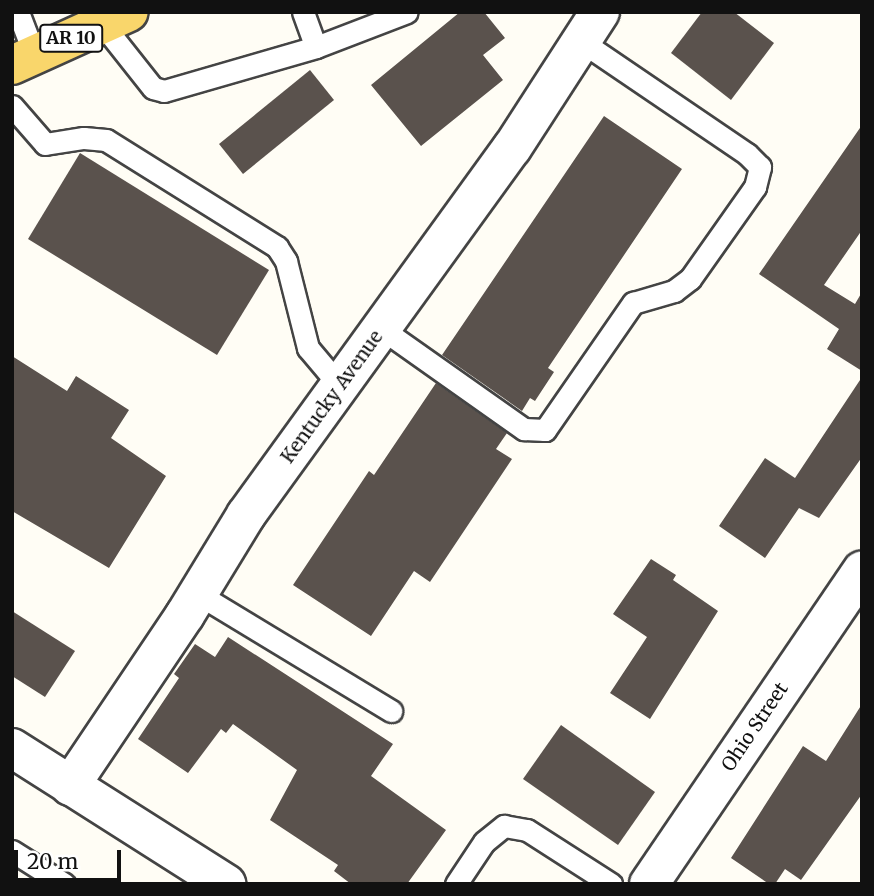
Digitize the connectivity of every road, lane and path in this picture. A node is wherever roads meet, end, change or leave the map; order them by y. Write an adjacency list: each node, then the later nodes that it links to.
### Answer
1 (18, 12): 7 (lane)
2 (303, 12): 6 (lane)
3 (407, 12): 6 (lane)
4 (116, 18): 6 (lane); 7 (main road, AR 10)
5 (591, 27): 9 (street, Kentucky Avenue); 9 (lane)
6 (316, 47)
7 (23, 60)
8 (12, 106): 10 (lane)
9 (382, 329): 10 (street, Kentucky Avenue)
10 (341, 386): 12 (street, Kentucky Avenue)
11 (862, 571): 21 (street, Ohio Street)
12 (198, 594): 13 (lane); 15 (street, Kentucky Avenue)
13 (391, 711)
14 (12, 748): 15 (street)
15 (70, 786): 18 (street)
16 (12, 851): 17 (lane)
17 (64, 884)
18 (226, 884)
19 (456, 884): 20 (lane)
20 (611, 884)
21 (649, 884)

